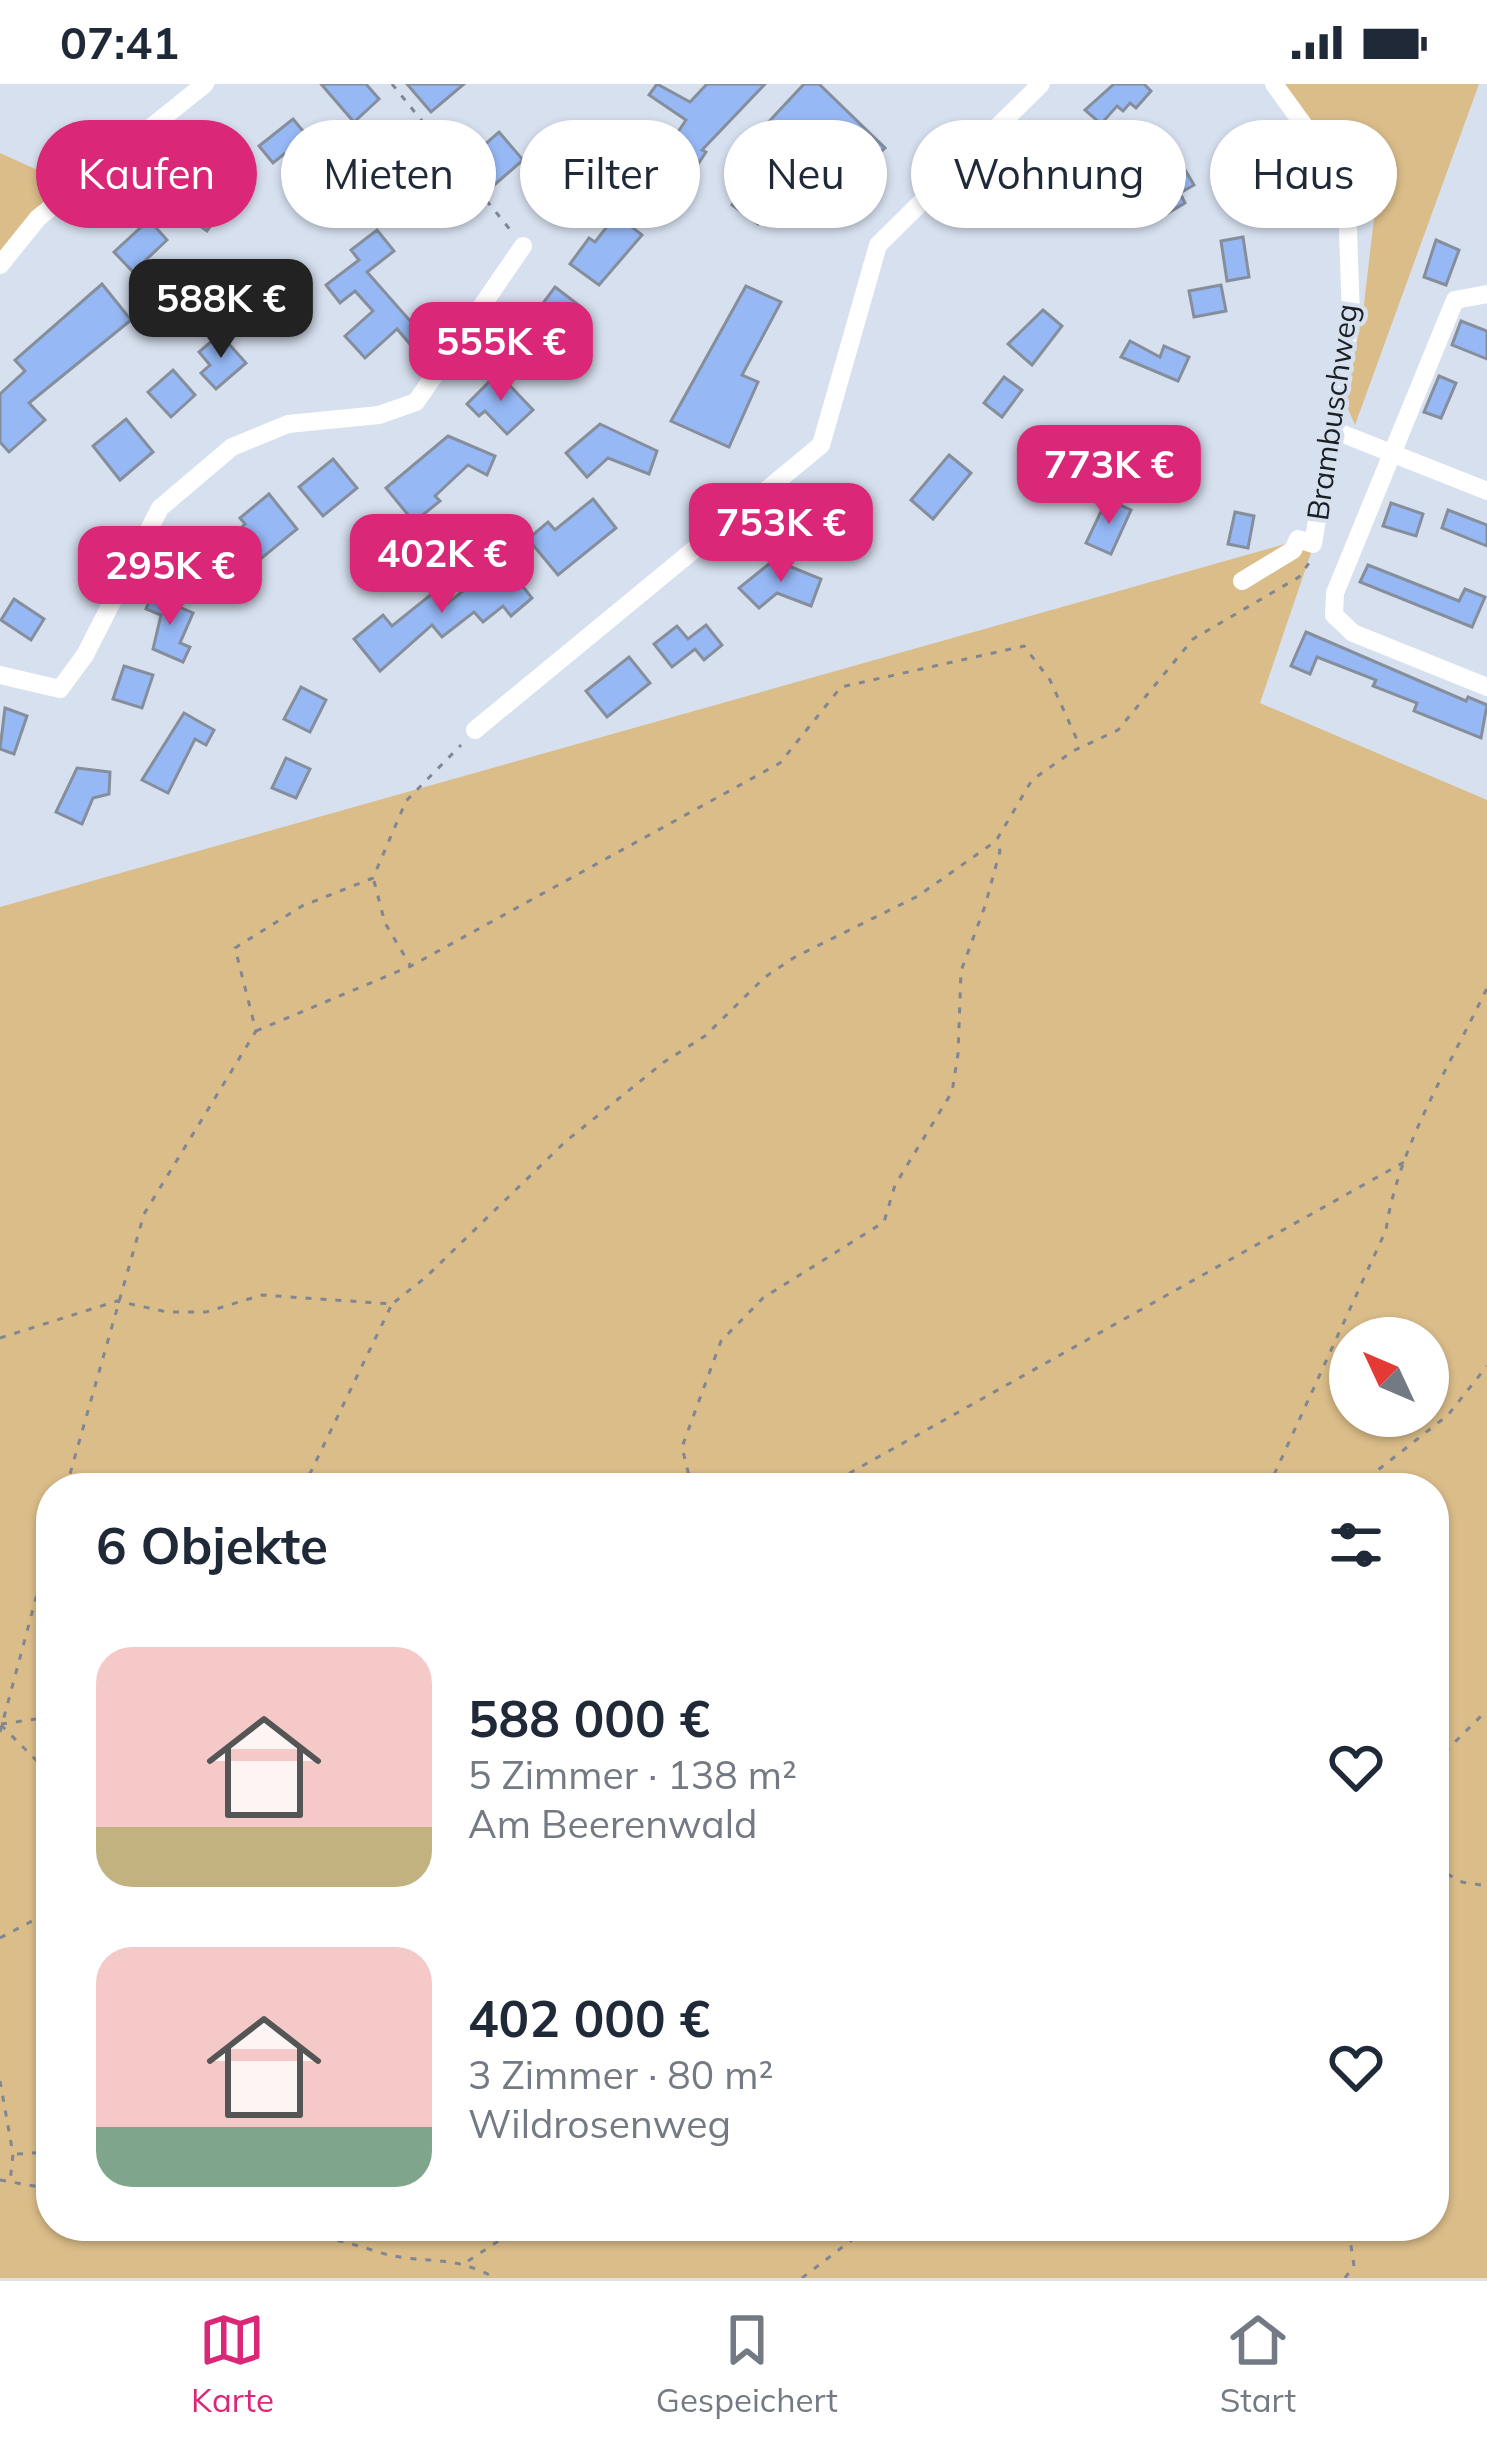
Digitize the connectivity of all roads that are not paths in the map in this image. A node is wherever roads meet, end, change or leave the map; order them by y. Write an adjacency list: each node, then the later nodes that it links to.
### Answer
1 (205, 84): 5 (street)
2 (1041, 84): 13 (street)
3 (1274, 84): 7 (street, Brambuschweg)
4 (523, 246): 11 (street)
5 (0, 265)
6 (1487, 294): 8 (street)
7 (1334, 430): 8 (street); 10 (street, Brambuschweg)
8 (1390, 451): 9 (street); 12 (street)
9 (1487, 491)
10 (1242, 581)
11 (0, 675)
12 (1487, 688)
13 (475, 730)

